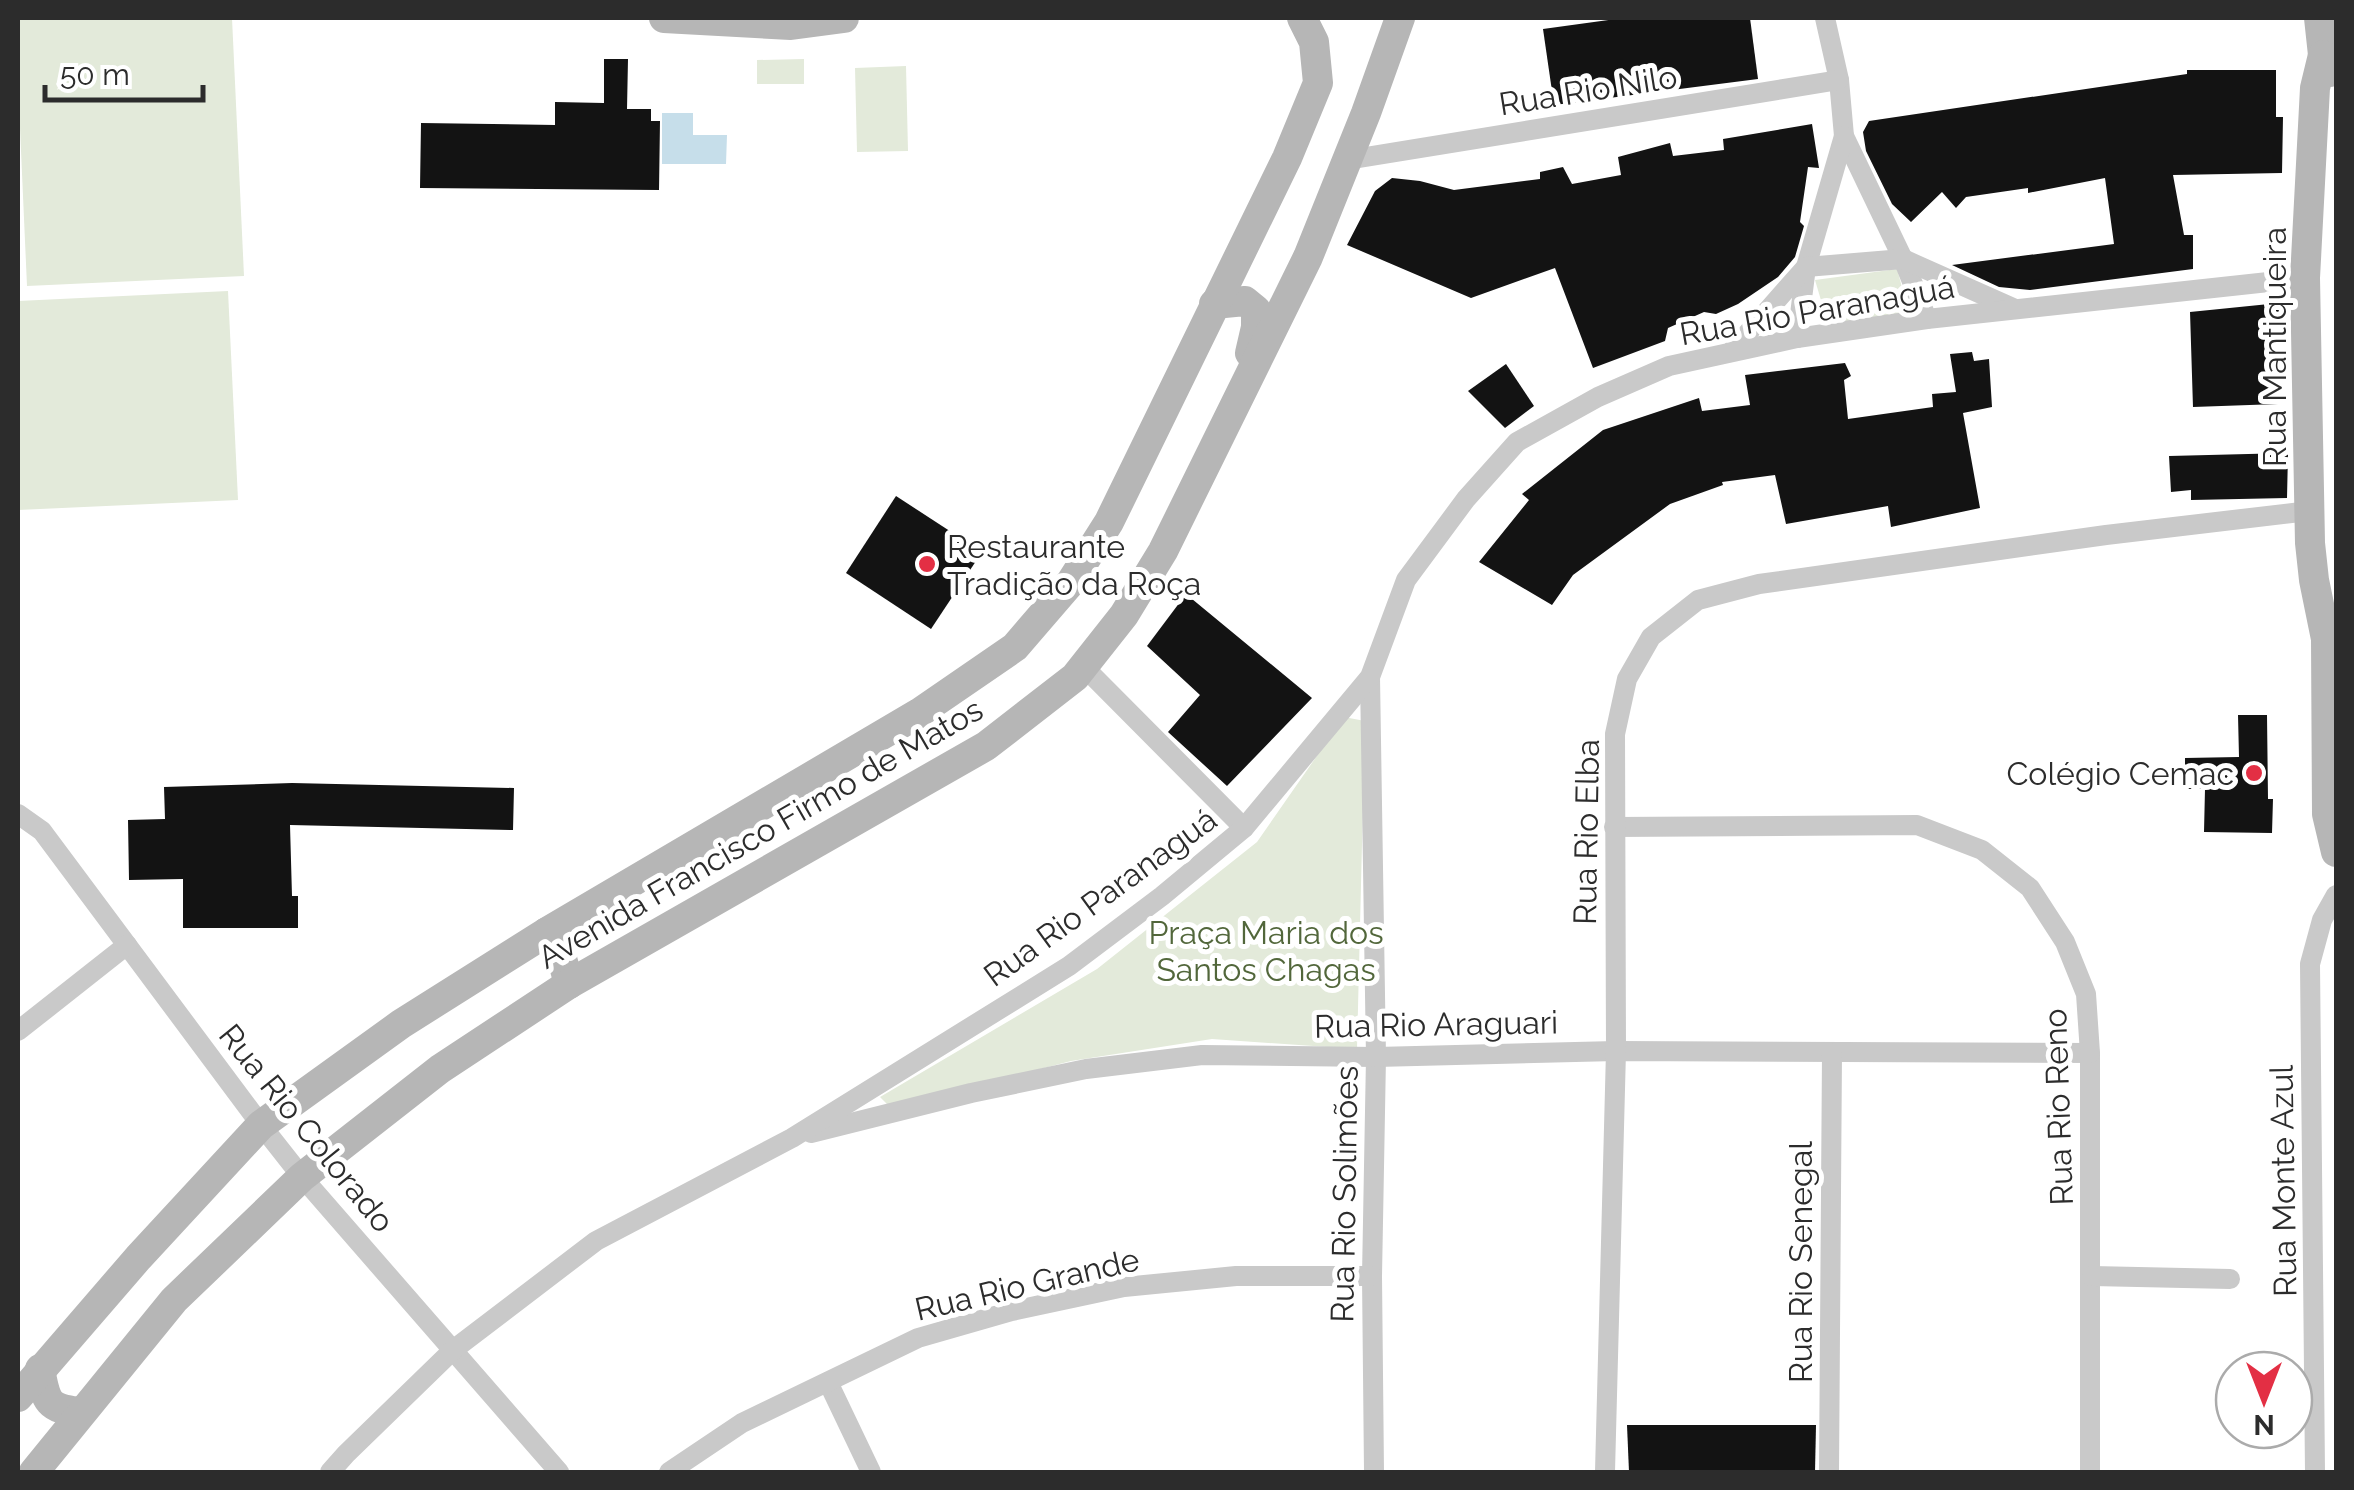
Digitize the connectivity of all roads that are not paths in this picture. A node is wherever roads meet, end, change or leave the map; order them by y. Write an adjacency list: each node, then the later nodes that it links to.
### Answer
1 (664, 18): 7 (street)
2 (844, 18): 7 (street)
3 (1302, 18): 17 (street, Avenida Francisco Firmo de Matos)
4 (1400, 18): 13 (street, Avenida Francisco Firmo de Matos)
5 (1825, 18): 9 (street)
6 (2319, 18): 8 (street, Rua Mantiqueira)
7 (712, 20)
8 (2323, 55): 10 (street, Rua Mantiqueira); 12 (street, Rua Mantiqueira)
9 (1839, 80): 11 (street); 13 (street, Rua Rio Nilo)
10 (2336, 89)
11 (1844, 136): 14 (street); 15 (street)
12 (2324, 150): 16 (street, Rua Mantiqueira)
13 (1347, 160): 22 (street, Avenida Francisco Firmo de Matos)
14 (1902, 259): 15 (street); 18 (street); 19 (street)
15 (1806, 268): 20 (street); 21 (street)
16 (2305, 278): 18 (street, Rua Rio Paranaguá); 23 (street, Rua Mantiqueira)
17 (1214, 304): 22 (street); 33 (street, Avenida Francisco Firmo de Matos)
18 (2017, 310): 19 (street, Rua Rio Paranaguá)
19 (1927, 320): 20 (street, Rua Rio Paranaguá)
20 (1796, 338): 21 (street, Rua Rio Paranaguá)
21 (1731, 352): 27 (street, Rua Rio Paranaguá)
22 (1236, 400): 26 (street, Avenida Francisco Firmo de Matos)
23 (2309, 511): 24 (street, Rua Mantiqueira); 29 (street, Rua Rio Elba)
24 (2325, 590): 25 (street, Rua Mantiqueira)
25 (2332, 628): 31 (street, Rua Mantiqueira)
26 (1083, 666): 30 (street); 35 (street, Avenida Francisco Firmo de Matos)
27 (1370, 676): 30 (street, Rua Rio Paranaguá); 40 (street, Rua Rio Solimões)
28 (18, 814): 34 (street, Rua Rio Colorado)
29 (1614, 827): 37 (street, Rua Rio Elba); 39 (street, Rua Rio Reno)
30 (1244, 828): 42 (street, Rua Rio Paranaguá)
31 (2336, 852)
32 (2336, 894): 61 (street, Rua Monte Azul)
33 (547, 932): 35 (street); 41 (street, Avenida Francisco Firmo de Matos)
34 (127, 945): 36 (street); 41 (street, Rua Rio Colorado)
35 (570, 984): 43 (street, Avenida Francisco Firmo de Matos)
36 (18, 1031)
37 (1616, 1051): 38 (street, Rua Rio Araguari); 40 (street, Rua Rio Araguari); 58 (street, Rua Rio Elba)
38 (1832, 1052): 39 (street, Rua Rio Araguari); 59 (street, Rua Rio Senegal)
39 (2090, 1052): 45 (street, Rua Rio Reno)
40 (1376, 1057): 42 (street, Rua Rio Araguari); 44 (street, Rua Rio Solimões)
41 (261, 1125): 43 (street, Rua Rio Colorado); 48 (street, Avenida Francisco Firmo de Matos)
42 (792, 1138): 47 (street, Rua Rio Paranaguá)
43 (302, 1176): 47 (street, Rua Rio Colorado); 51 (street, Avenida Francisco Firmo de Matos)
44 (1372, 1276): 49 (street, Rua Rio Grande); 57 (street, Rua Rio Solimões)
45 (2092, 1276): 46 (street); 60 (street, Rua Rio Reno)
46 (2230, 1279)
47 (453, 1350): 53 (street, Rua Rio Paranaguá); 54 (street, Rua Rio Colorado)
48 (40, 1369): 50 (street, Avenida Francisco Firmo de Matos); 51 (street)
49 (828, 1382): 55 (street, Rua Rio Grande); 56 (street)
50 (18, 1397)
51 (82, 1412): 52 (street, Avenida Francisco Firmo de Matos)
52 (34, 1472)
53 (330, 1472)
54 (559, 1472)
55 (669, 1472)
56 (872, 1472)
57 (1374, 1472)
58 (1605, 1472)
59 (1829, 1472)
60 (2090, 1472)
61 (2315, 1472)

